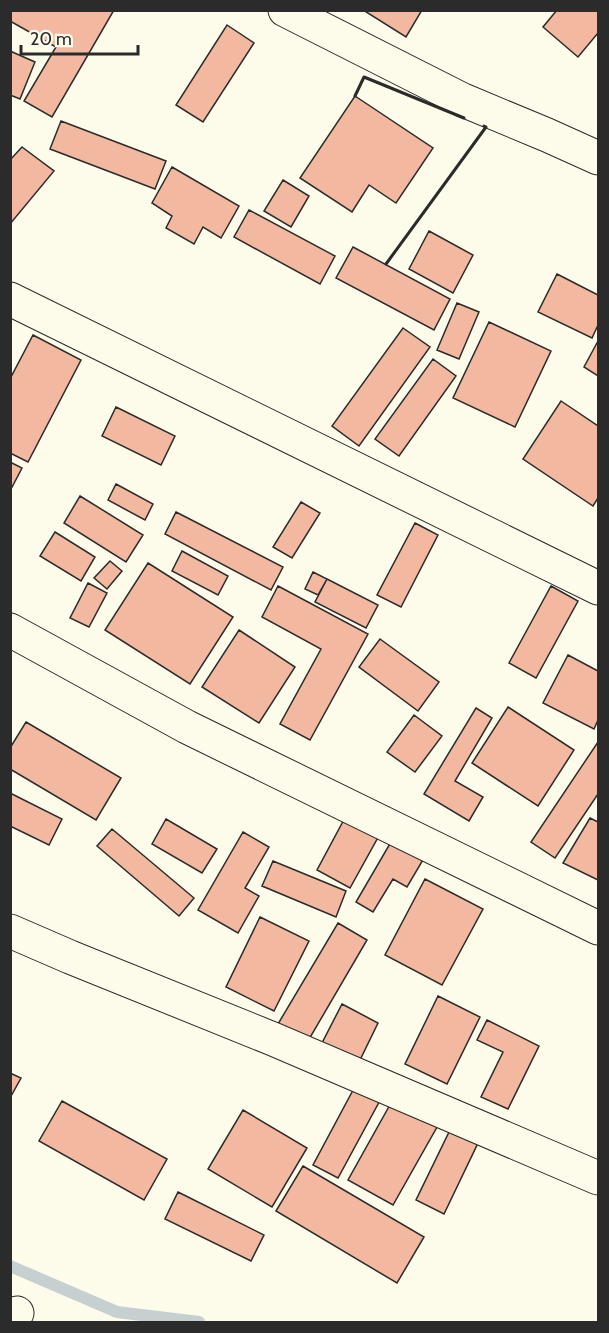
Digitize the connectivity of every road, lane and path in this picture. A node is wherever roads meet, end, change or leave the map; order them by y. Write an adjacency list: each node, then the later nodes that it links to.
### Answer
1 (285, 10): 2 (street)
2 (598, 159)
3 (10, 299): 4 (street)
4 (598, 588)
5 (10, 630): 6 (street)
6 (598, 928)
7 (10, 931): 8 (street)
8 (598, 1178)

